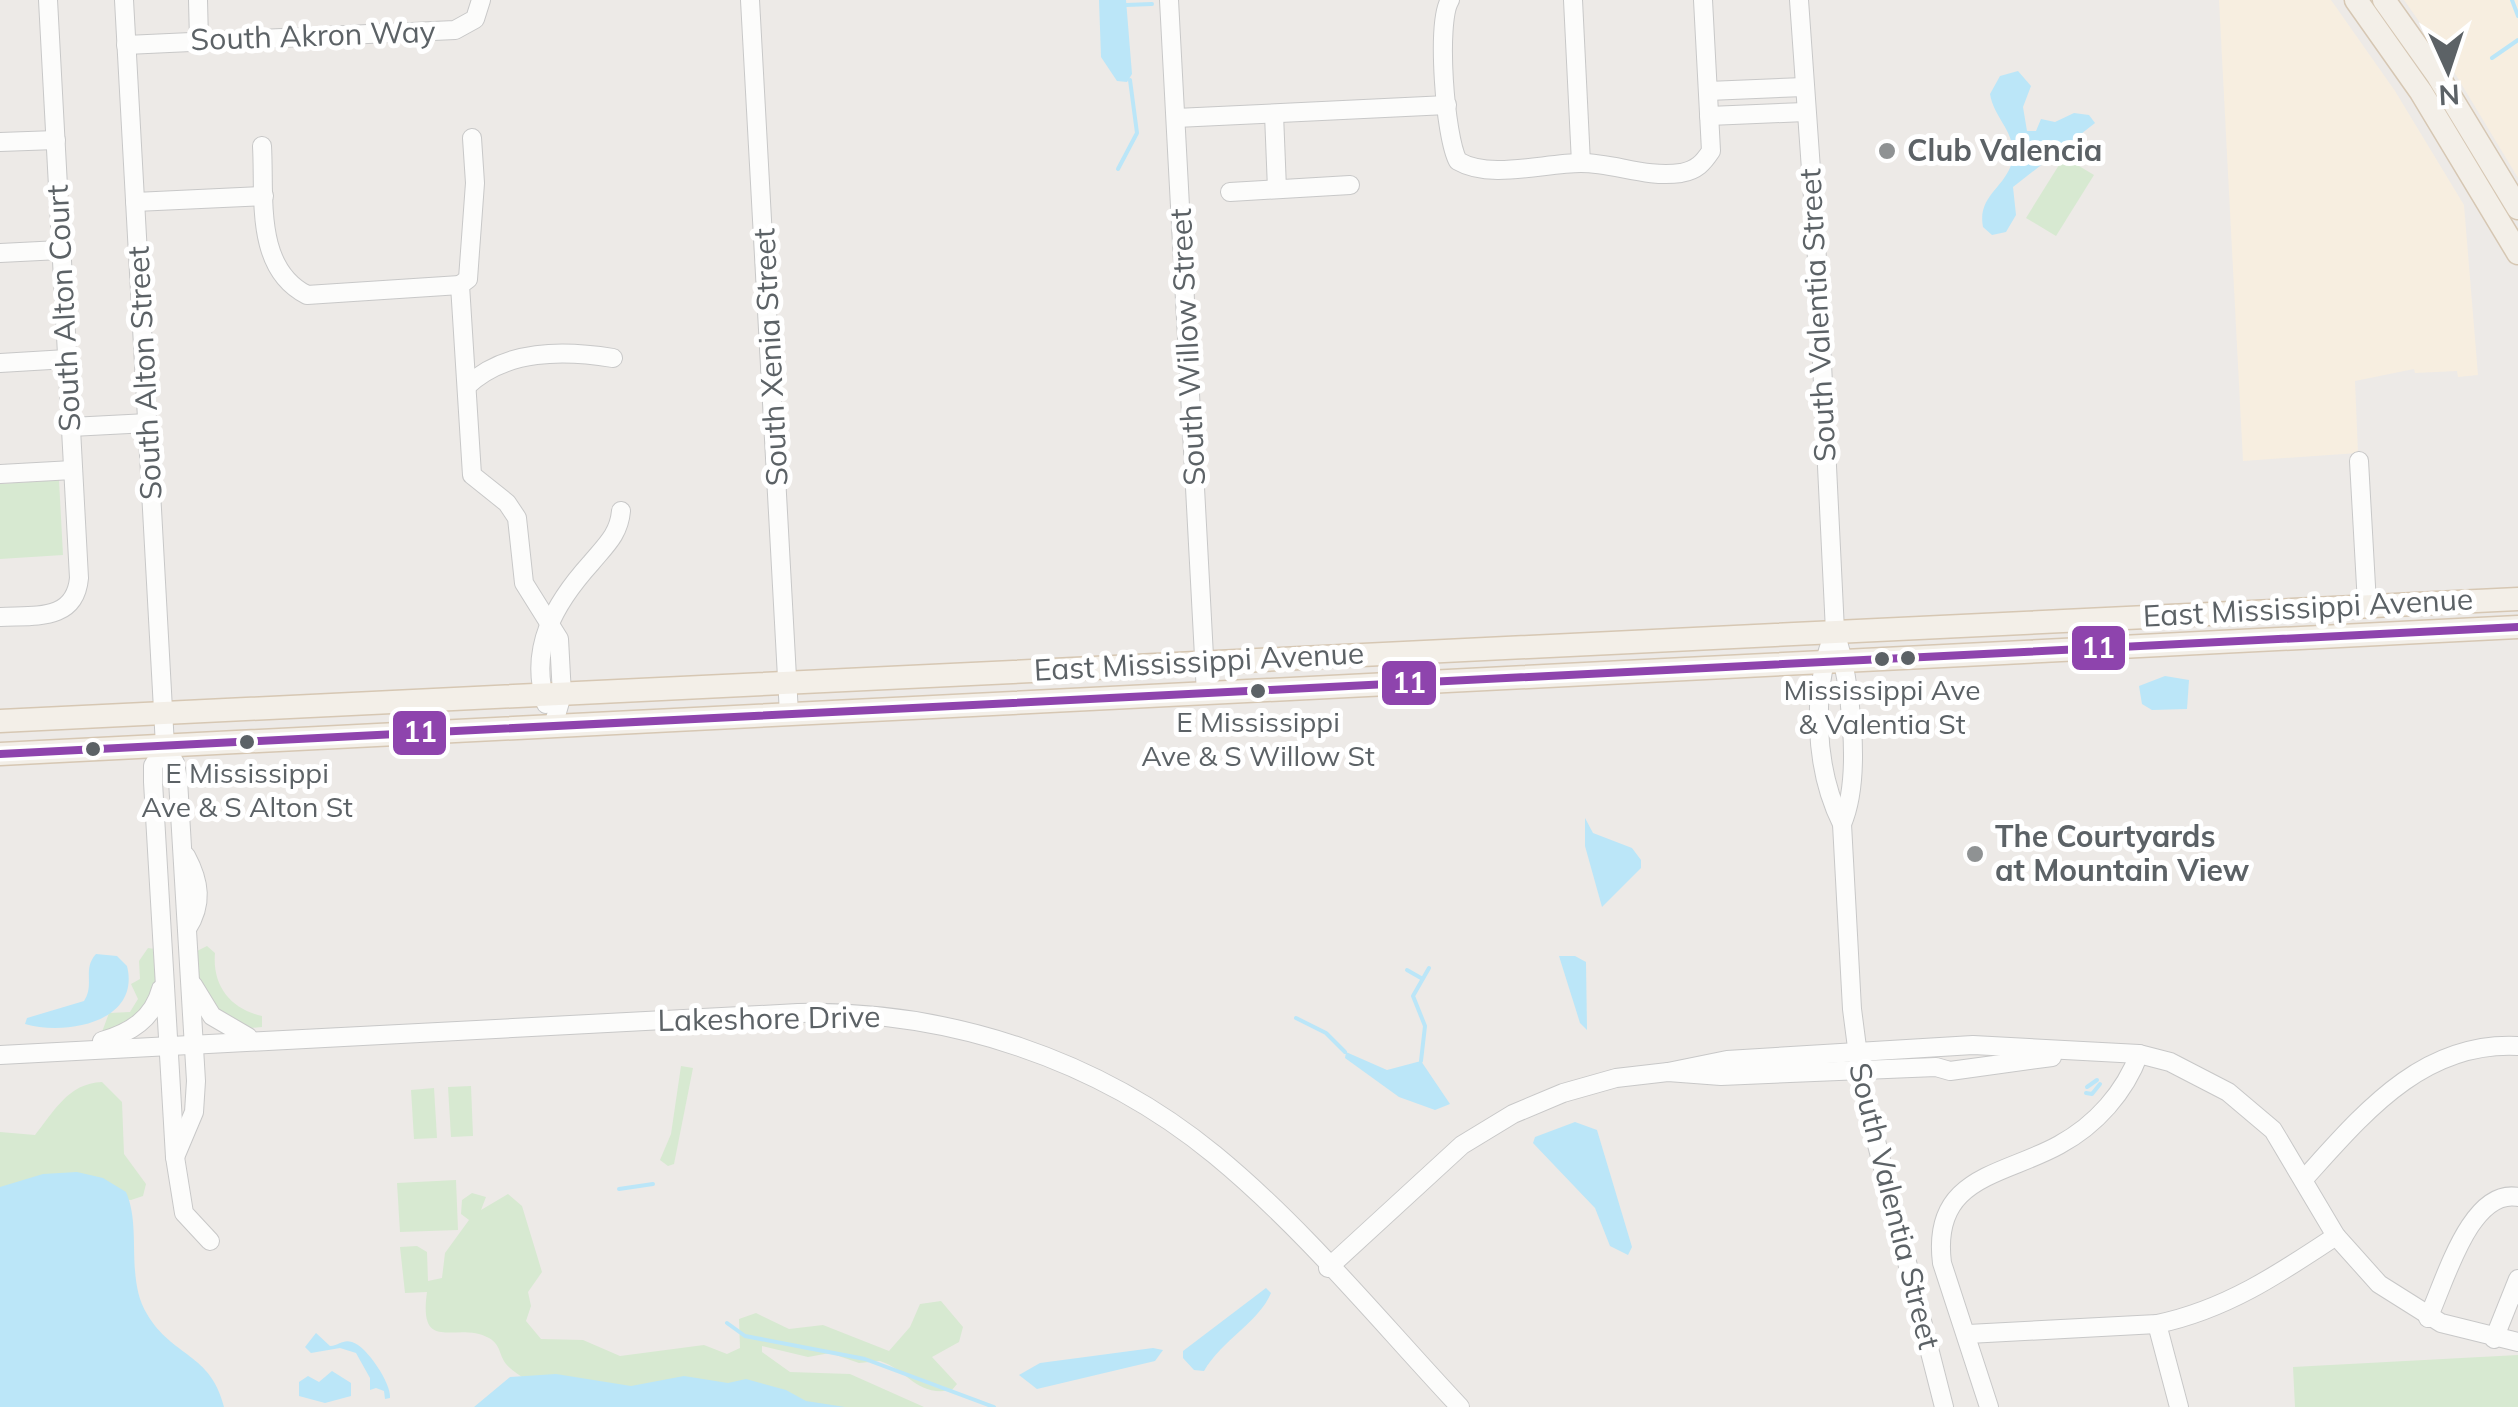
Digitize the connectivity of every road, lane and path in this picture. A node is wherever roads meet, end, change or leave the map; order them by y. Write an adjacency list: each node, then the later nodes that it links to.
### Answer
1 (48, 0): 23 (street, South Alton Court)
2 (124, 0): 14 (street, South Alton Street)
3 (198, 0): 13 (street)
4 (481, 0): 13 (street, South Akron Way)
5 (750, 0): 55 (street, South Xenia Street)
6 (1169, 0): 21 (street, South Willow Street)
7 (1450, 0): 17 (street)
8 (1573, 0): 26 (street)
9 (1703, 0): 16 (street)
10 (1799, 0): 15 (street, South Valentia Street)
11 (2356, 0): 35 (main road)
12 (2384, 0): 32 (main road)
13 (200, 40): 14 (street, South Akron Way)
14 (126, 44): 31 (street, South Alton Street)
15 (1804, 87): 16 (street); 18 (street, South Valentia Street)
16 (1708, 90): 20 (street)
17 (1447, 105): 19 (street); 26 (street)
18 (1805, 112): 20 (street); 52 (street, South Valentia Street)
19 (1274, 114): 21 (street); 28 (street)
20 (1709, 116): 26 (street)
21 (1176, 118): 54 (street, South Willow Street)
22 (472, 138): 36 (street)
23 (56, 140): 24 (street); 33 (street, South Alton Court)
24 (0, 142)
25 (262, 146): 30 (street)
26 (1581, 163)
27 (1350, 185): 28 (street)
28 (1277, 189): 29 (street)
29 (1230, 192)
30 (264, 196): 31 (street); 36 (street)
31 (135, 202): 41 (street, South Alton Street)
32 (2518, 208)
33 (60, 250): 34 (street); 38 (street, South Alton Court)
34 (0, 253)
35 (2518, 253)
36 (460, 286): 40 (street)
37 (613, 358): 40 (street)
38 (67, 359): 39 (street); 42 (street, South Alton Court)
39 (0, 363)
40 (468, 386): 50 (street)
41 (148, 423): 42 (street); 59 (street, South Alton Street)
42 (71, 427): 44 (street, South Alton Court)
43 (2360, 460): 48 (street)
44 (74, 470): 45 (street); 49 (street, South Alton Court)
45 (0, 474)
46 (621, 511): 50 (street)
47 (2518, 599): 48 (main road, East Mississippi Avenue)
48 (2367, 604): 52 (main road, East Mississippi Avenue)
49 (0, 617)
50 (547, 626): 57 (street)
51 (2518, 627): 53 (main road, East Mississippi Avenue)
52 (1834, 630): 53 (street, South Valentia Street); 54 (main road, East Mississippi Avenue)
53 (1833, 660): 56 (main road, East Mississippi Avenue); 64 (street, South Valentia Street); 64 (street, South Valentia Street)
54 (1204, 664): 55 (main road, East Mississippi Avenue); 56 (street, South Willow Street)
55 (788, 684): 57 (main road, East Mississippi Avenue); 58 (street, South Xenia Street)
56 (1206, 694): 58 (main road, East Mississippi Avenue)
57 (553, 696): 59 (main road, East Mississippi Avenue); 61 (street)
58 (789, 714): 61 (main road, East Mississippi Avenue)
59 (164, 715): 60 (main road, East Mississippi Avenue); 62 (street, South Alton Street)
60 (0, 722)
61 (553, 726): 62 (main road, East Mississippi Avenue)
62 (166, 746): 63 (main road, East Mississippi Avenue); 65 (street, South Alton Street); 66 (street, South Alton Street)
63 (0, 754)
64 (1842, 824): 76 (street, South Valentia Street)
65 (187, 930): 66 (street); 67 (street, South Alton Street)
66 (162, 931): 68 (street, South Alton Street)
67 (190, 977): 69 (street); 71 (street, South Alton Street)
68 (164, 979): 70 (street, South Alton Street); 73 (street)
69 (258, 1040): 71 (street, Lakeshore Drive); 82 (street, Lakeshore Drive)
70 (167, 1044): 71 (street, Lakeshore Drive); 73 (street, Lakeshore Drive); 77 (street, South Alton Street)
71 (194, 1044): 77 (street, South Alton Street)
72 (2518, 1046): 78 (street)
73 (78, 1048): 75 (street, Lakeshore Drive)
74 (2139, 1054): 76 (street); 78 (street); 86 (street)
75 (0, 1055)
76 (1858, 1061): 82 (street); 90 (street, South Valentia Street)
77 (175, 1157): 81 (street, South Alton Street)
78 (2304, 1178): 80 (street)
79 (2518, 1198): 84 (street)
80 (2336, 1236): 84 (street); 85 (street)
81 (210, 1241)
82 (1328, 1268): 89 (street, Lakeshore Drive)
83 (2518, 1279): 87 (street)
84 (2428, 1318): 87 (street)
85 (2156, 1324): 86 (street); 92 (street)
86 (1968, 1334): 91 (street)
87 (2494, 1339): 88 (street)
88 (2518, 1342)
89 (1460, 1407)
90 (1944, 1407)
91 (1988, 1407)
92 (2179, 1407)

